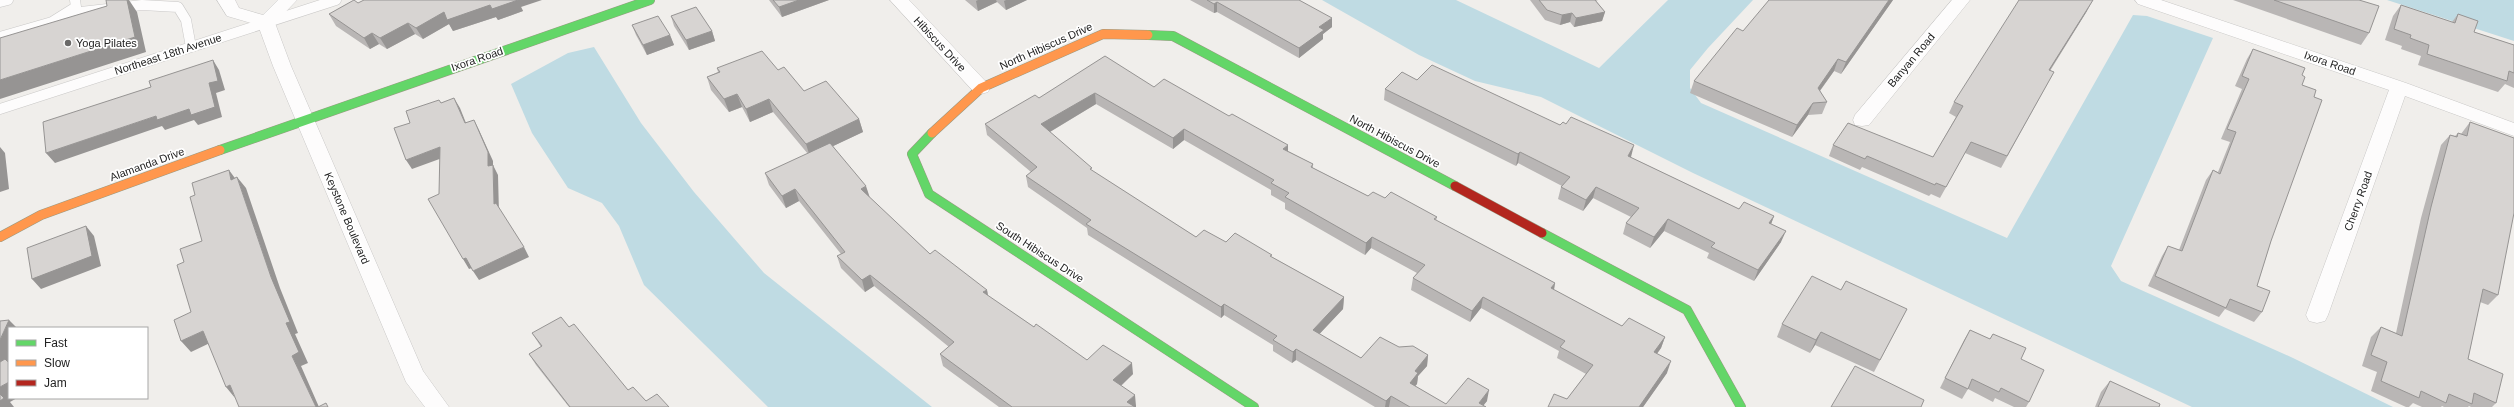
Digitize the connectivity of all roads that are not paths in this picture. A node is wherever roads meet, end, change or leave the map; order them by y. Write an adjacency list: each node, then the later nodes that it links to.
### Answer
1 (8, 0): 10 (lane)
2 (75, 0): 11 (lane)
3 (226, 0): 12 (street)
4 (288, 0): 12 (street)
5 (336, 0): 12 (lane, Northeast 18th Avenue)
6 (650, 0): 18 (street, Ixora Road)
7 (899, 0): 16 (street, Hibiscus Drive)
8 (1961, 0): 19 (street, Banyan Road)
9 (2144, 0): 15 (street, Ixora Road)
10 (0, 2)
11 (72, 13): 13 (lane); 14 (lane)
12 (266, 22): 14 (lane, Northeast 18th Avenue); 18 (street, Keystone Boulevard)
13 (0, 37)
14 (191, 47): 17 (lane, Northeast 18th Avenue)
15 (2399, 87): 20 (street, Ixora Road); 22 (street, Cherry Road)
16 (981, 88): 24 (street, South Hibiscus Drive); 25 (street, North Hibiscus Drive)
17 (0, 109)
18 (304, 119): 21 (street, Alamanda Drive); 23 (street, Keystone Boulevard)
19 (1862, 120)
20 (2514, 130)
21 (0, 237)
22 (2317, 315)
23 (438, 407)
24 (1254, 407)
25 (1741, 407)

